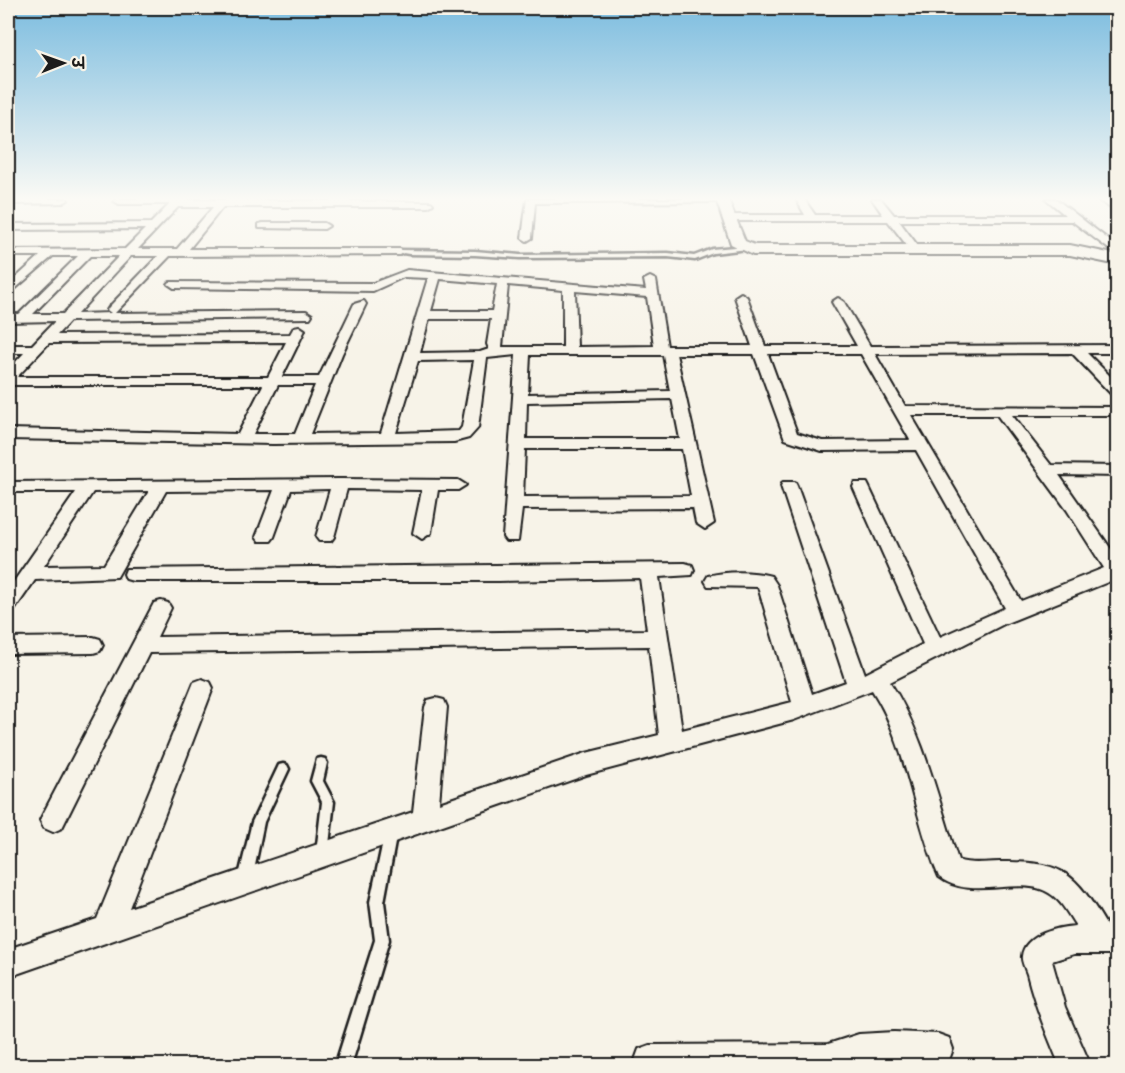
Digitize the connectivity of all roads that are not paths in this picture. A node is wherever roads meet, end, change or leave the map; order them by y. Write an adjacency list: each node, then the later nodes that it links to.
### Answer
1 (131, 249): 13 (street)
2 (183, 249): 9 (street)
3 (246, 249): 10 (street)
4 (734, 249): 11 (lane)
5 (837, 249): 6 (street)
6 (916, 250): 15 (street)
7 (51, 252): 8 (street); 12 (street); 21 (street)
8 (88, 252): 13 (street); 31 (street)
9 (181, 252): 10 (street); 14 (street)
10 (244, 252): 11 (street)
11 (400, 252)
12 (8, 253)
13 (127, 253): 14 (street); 29 (street)
14 (167, 253): 26 (street)
15 (1118, 260)
16 (435, 275): 17 (street); 19 (street); 27 (street)
17 (503, 280): 20 (street); 28 (street)
18 (650, 280): 22 (street)
19 (174, 284)
20 (569, 287): 22 (street); 42 (street)
21 (8, 291)
22 (653, 294): 40 (street)
23 (741, 297): 37 (street)
24 (838, 302): 38 (street)
25 (360, 303): 47 (street)
26 (113, 310)
27 (424, 315): 28 (street); 44 (street)
28 (499, 315): 39 (street)
29 (67, 317): 31 (street); 32 (street); 33 (street)
30 (8, 318): 31 (street)
31 (22, 318)
32 (296, 338): 33 (street); 46 (street)
33 (41, 344): 34 (street); 45 (street)
34 (8, 349)
35 (1075, 349): 36 (street); 38 (street); 48 (street)
36 (1118, 349)
37 (758, 350): 38 (street); 40 (street); 60 (street)
38 (866, 350): 51 (street)
39 (497, 351): 41 (street); 43 (street)
40 (665, 351): 42 (street); 49 (street)
41 (524, 352): 42 (street); 50 (street)
42 (570, 352)
43 (481, 356): 44 (street); 57 (street)
44 (412, 357): 57 (street)
45 (8, 380): 46 (street)
46 (275, 381): 47 (street); 55 (street)
47 (324, 381): 56 (street)
48 (1118, 393)
49 (678, 395): 50 (street); 59 (street)
50 (522, 398): 58 (street)
51 (899, 410): 52 (street); 60 (street)
52 (1002, 410): 53 (street); 61 (street)
53 (1118, 411)
54 (8, 434): 55 (street)
55 (244, 437): 56 (street)
56 (301, 438): 57 (street)
57 (387, 438)
58 (518, 444): 59 (street); 73 (street)
59 (688, 444): 72 (street)
60 (919, 445): 87 (street)
61 (1045, 470): 62 (street); 80 (street)
62 (1118, 471)
63 (285, 484): 64 (street); 70 (street); 76 (street)
64 (340, 484): 65 (street); 77 (street)
65 (431, 485): 66 (street); 75 (street)
66 (458, 485)
67 (789, 486): 93 (street)
68 (8, 487): 69 (street)
69 (88, 487): 70 (street); 82 (street)
70 (160, 487): 82 (street)
71 (861, 487): 92 (street)
72 (700, 502): 73 (street); 74 (street)
73 (515, 503): 78 (street)
74 (705, 523)
75 (422, 533)
76 (265, 537)
77 (325, 537)
78 (512, 537)
79 (685, 570): 81 (street)
80 (1116, 570): 87 (street)
81 (649, 571): 83 (street); 88 (street)
82 (29, 573): 85 (street)
83 (133, 574)
84 (715, 581): 96 (street)
85 (8, 604)
86 (160, 608): 90 (street)
87 (1017, 611): 92 (street)
88 (658, 638): 90 (street); 97 (street)
89 (93, 645): 91 (street)
90 (142, 645): 101 (street)
91 (8, 646)
92 (935, 648): 93 (street)
93 (867, 683): 96 (street); 106 (street)
94 (202, 688): 105 (street)
95 (436, 707): 100 (street)
96 (805, 707): 97 (street)
97 (672, 743): 100 (street)
98 (321, 763): 103 (lane)
99 (283, 770): 104 (lane)
100 (425, 819): 102 (street)
101 (53, 820)
102 (392, 830): 103 (street); 111 (lane)
103 (321, 855): 104 (street)
104 (245, 882): 105 (street)
105 (107, 928): 107 (street)
106 (1109, 940): 112 (street)
107 (8, 963)
108 (938, 1049): 110 (street)
109 (650, 1060): 110 (street)
110 (825, 1062)
111 (343, 1065)
112 (1076, 1065)

